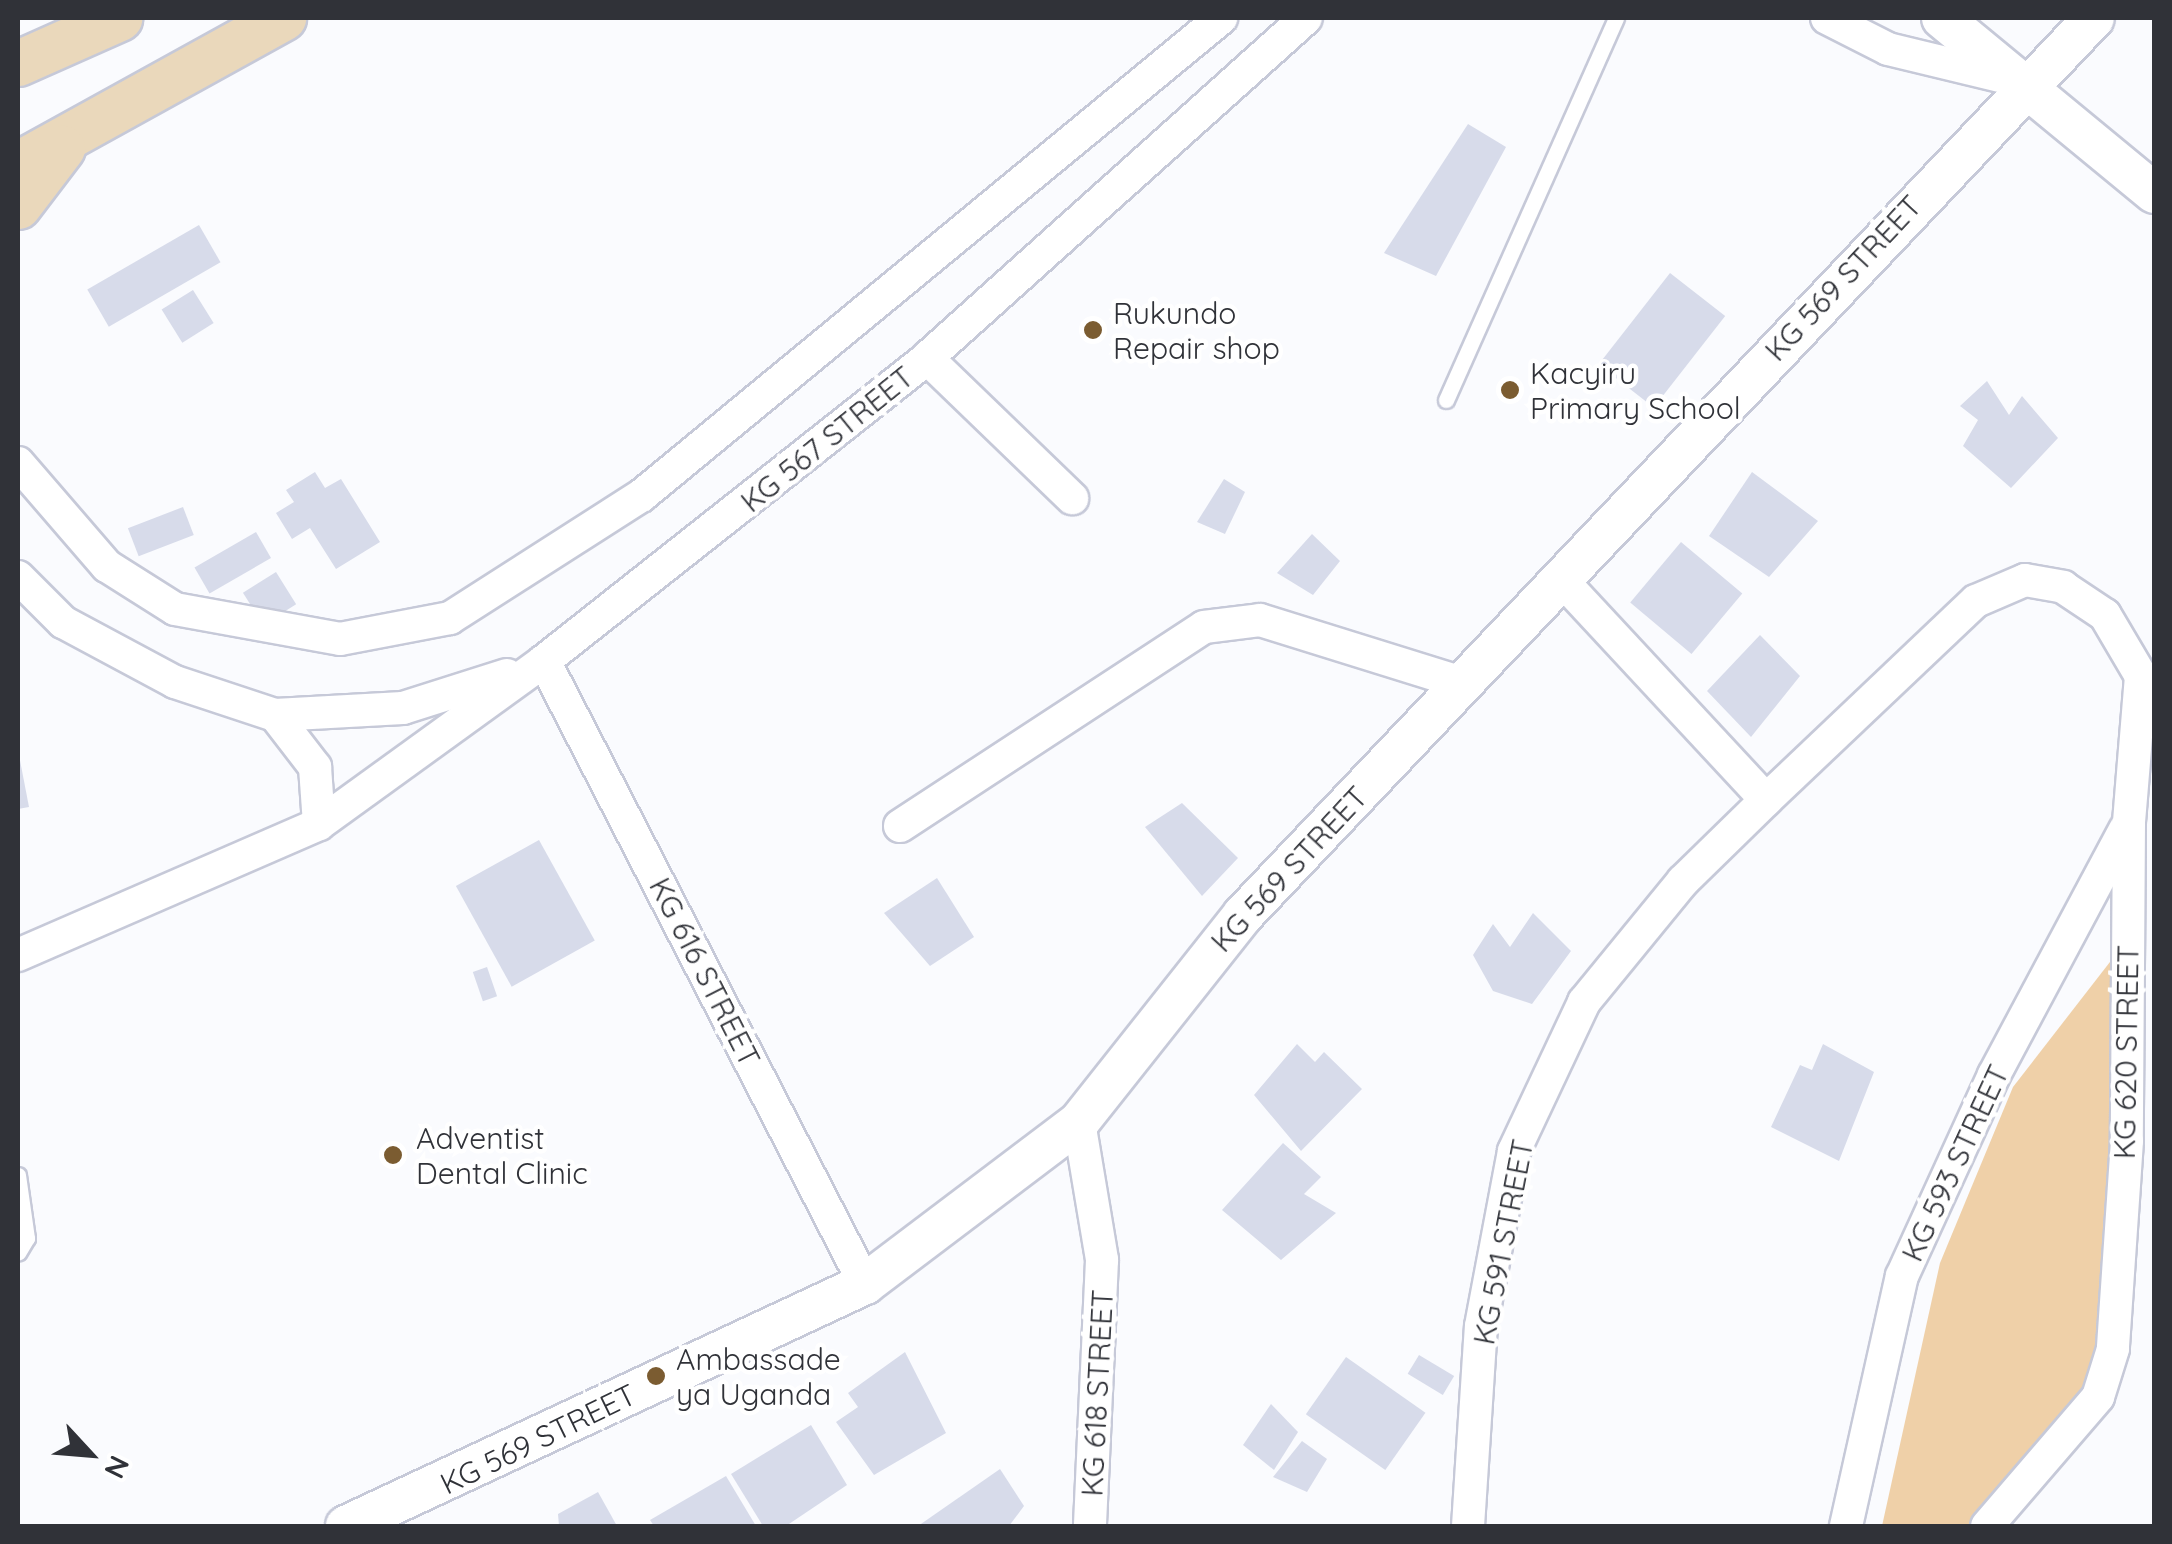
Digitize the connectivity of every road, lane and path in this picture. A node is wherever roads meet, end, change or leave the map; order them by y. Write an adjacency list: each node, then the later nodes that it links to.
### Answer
1 (120, 18): 10 (main road)
2 (283, 18): 12 (main road)
3 (1222, 18): 18 (street)
4 (1306, 18): 16 (street, KG 567 STREET)
5 (1616, 18): 17 (lane)
6 (1827, 18): 11 (street)
7 (1942, 18): 11 (street)
8 (2056, 18): 11 (street)
9 (2094, 18): 11 (street, KG 569 STREET)
10 (18, 62)
11 (2027, 82): 14 (street); 20 (street, KG 569 STREET)
12 (64, 145): 13 (main road); 15 (main road)
13 (18, 164)
14 (2154, 193)
15 (18, 206)
16 (927, 358): 19 (street); 22 (street, KG 567 STREET)
17 (1446, 400)
18 (18, 463)
19 (1072, 498)
20 (1560, 577): 23 (street, KG 569 STREET); 25 (street)
21 (18, 578): 24 (street)
22 (544, 661): 24 (street); 27 (street, KG 567 STREET); 33 (street, KG 616 STREET)
23 (1462, 683): 28 (street); 30 (street, KG 569 STREET)
24 (275, 714): 27 (street)
25 (1766, 800): 26 (street, KG 620 STREET); 36 (street, KG 591 STREET)
26 (2129, 823): 37 (street, KG 593 STREET); 38 (street, KG 620 STREET)
27 (319, 824): 29 (street, KG 567 STREET)
28 (900, 826)
29 (18, 955)
30 (1079, 1122): 33 (street, KG 569 STREET); 35 (street, KG 618 STREET)
31 (18, 1175): 32 (lane)
32 (18, 1254)
33 (865, 1284): 34 (street, KG 569 STREET)
34 (346, 1526)
35 (1090, 1526)
36 (1468, 1526)
37 (1846, 1526)
38 (1987, 1526)

